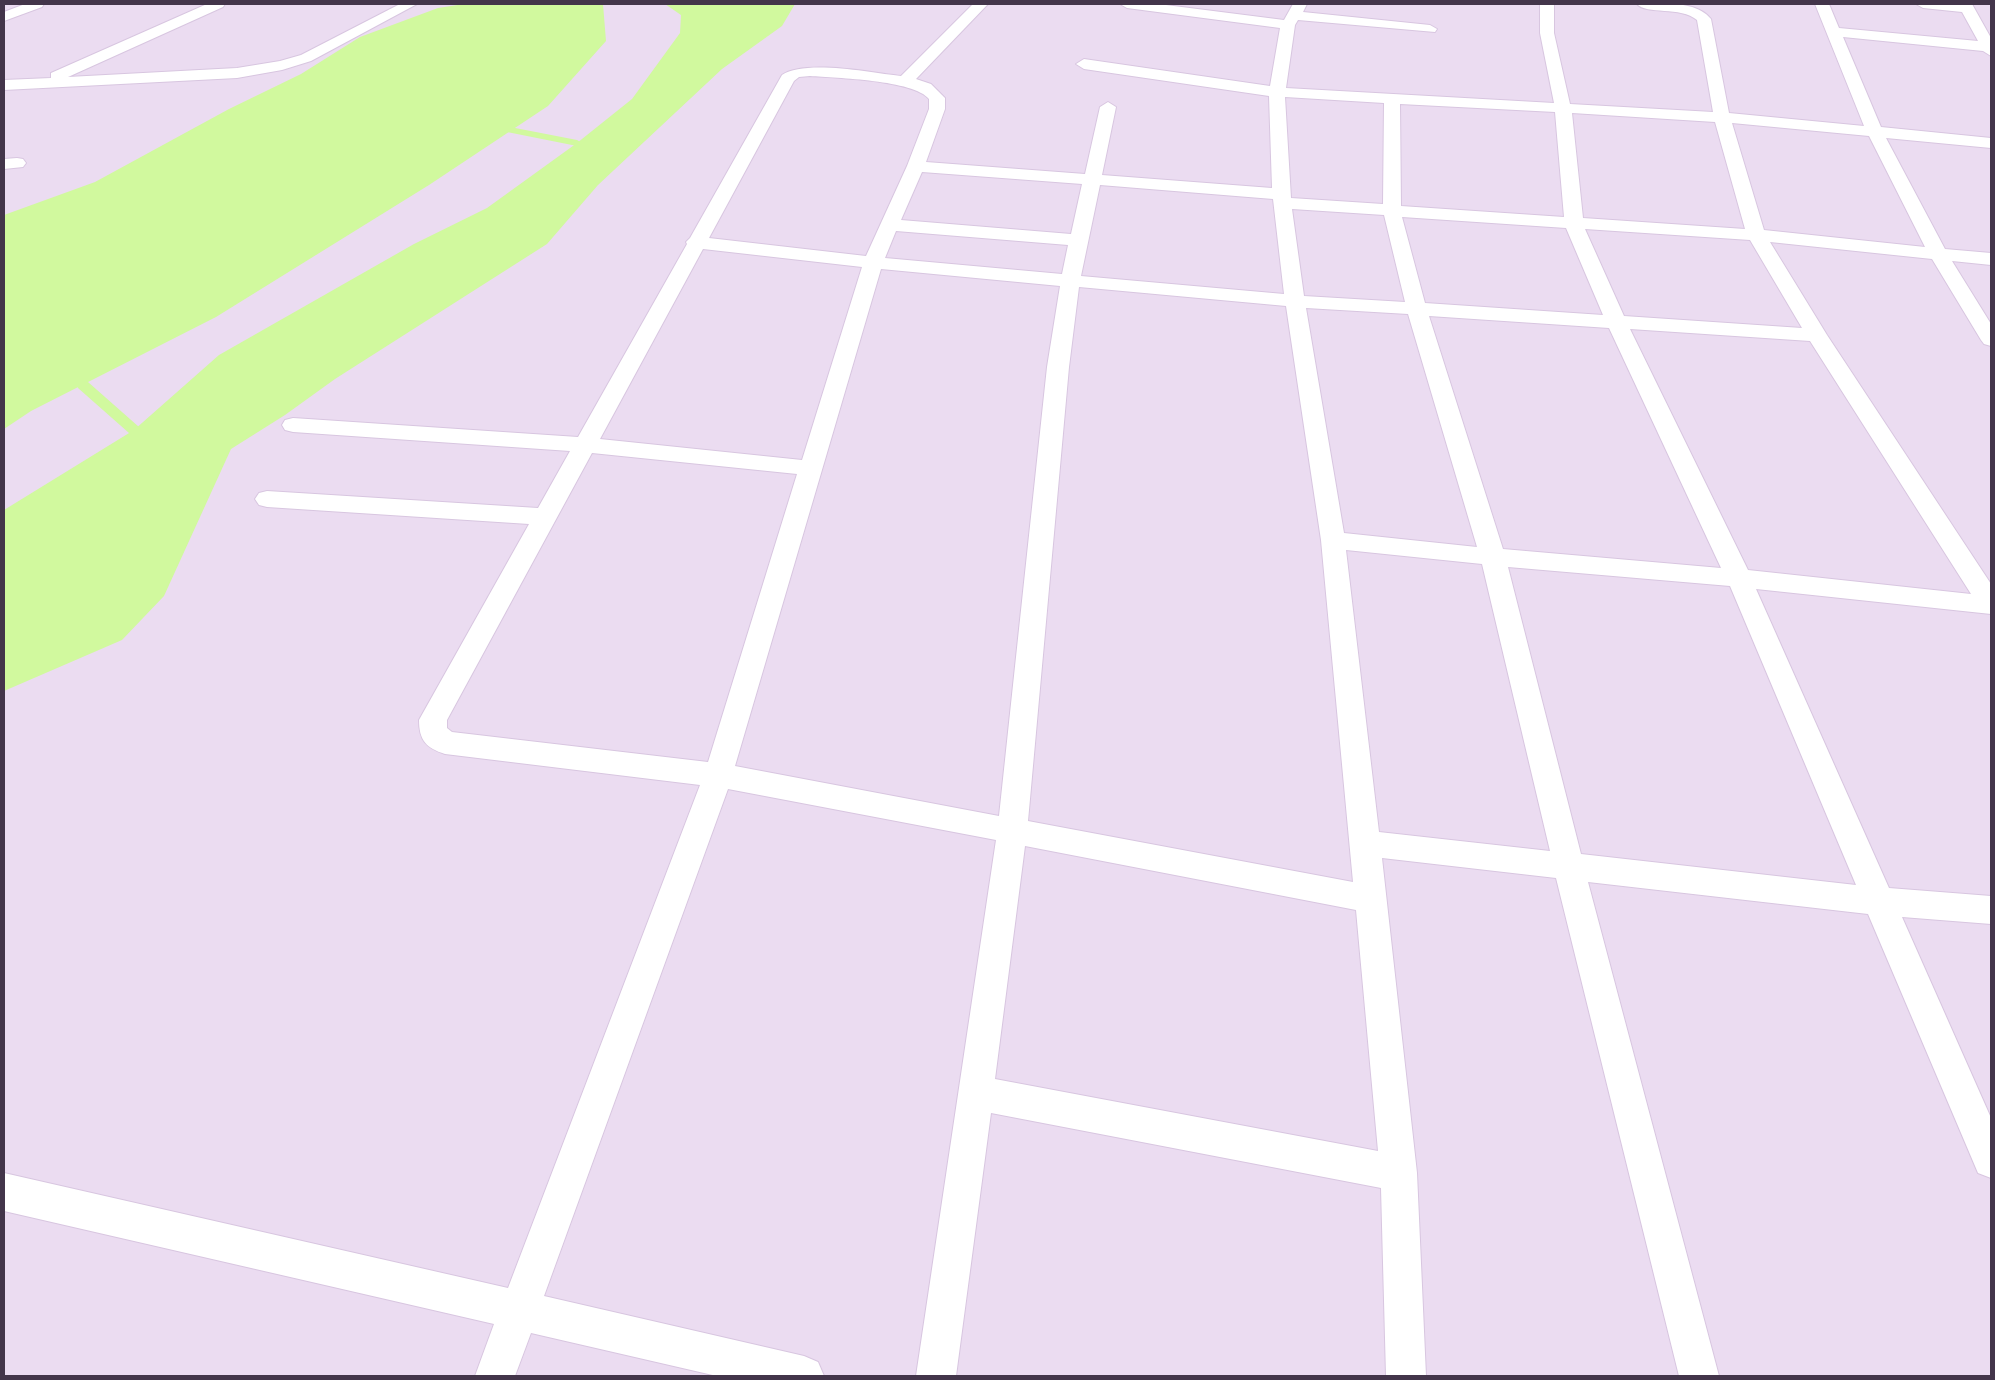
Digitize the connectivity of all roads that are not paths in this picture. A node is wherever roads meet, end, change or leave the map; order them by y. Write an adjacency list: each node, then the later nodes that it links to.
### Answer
1 (37, 4): 12 (street)
2 (218, 4): 21 (street)
3 (410, 4): 21 (street)
4 (981, 4): 20 (street)
5 (1127, 4): 10 (street)
6 (1547, 4): 26 (street)
7 (1644, 4): 27 (street)
8 (1822, 4): 17 (street)
9 (1923, 4): 11 (street)
10 (1143, 5): 14 (street)
11 (1966, 6): 18 (street)
12 (20, 11): 13 (street); 15 (street)
13 (4, 12)
14 (1294, 14): 16 (street); 23 (street)
15 (4, 17)
16 (1430, 29)
17 (1834, 32): 18 (street); 28 (street)
18 (1990, 49)
19 (1084, 64): 23 (street)
20 (905, 82): 30 (street); 38 (street)
21 (43, 83): 22 (street)
22 (4, 85)
23 (1277, 92): 24 (street); 32 (street)
24 (1392, 98): 26 (street); 33 (street)
25 (1108, 107): 31 (street)
26 (1562, 108): 27 (street); 34 (street)
27 (1722, 117): 28 (street); 36 (street)
28 (1875, 132): 29 (street); 39 (street)
29 (1991, 143)
30 (916, 166): 31 (street); 35 (street)
31 (1094, 180): 32 (street); 37 (street)
32 (1281, 199): 33 (street); 43 (street)
33 (1392, 212): 34 (street); 44 (street)
34 (1574, 224): 36 (street); 45 (street)
35 (890, 225): 37 (street); 41 (street)
36 (1756, 235): 39 (street); 46 (street)
37 (1080, 240): 42 (street)
38 (695, 242): 41 (street); 49 (street)
39 (1938, 253): 40 (street); 47 (street)
40 (1991, 260)
41 (873, 263): 42 (street); 50 (street)
42 (1070, 281): 43 (street); 58 (street)
43 (1295, 301): 44 (street); 53 (street)
44 (1417, 310): 45 (street); 54 (street)
45 (1616, 321): 46 (street); 55 (street)
46 (1817, 335): 56 (street)
47 (1991, 340)
48 (293, 425): 49 (street)
49 (584, 445): 50 (street); 52 (street)
50 (810, 468): 57 (street)
51 (267, 499): 52 (street)
52 (545, 517): 57 (street)
53 (1333, 540): 54 (street); 59 (street)
54 (1493, 557): 55 (street); 60 (street)
55 (1739, 578): 56 (street); 62 (street)
56 (1991, 605)
57 (718, 775): 58 (street); 68 (street)
58 (1012, 832): 61 (street); 64 (street)
59 (1364, 843): 60 (street); 61 (street)
60 (1569, 867): 62 (street); 73 (street)
61 (1371, 899): 66 (street)
62 (1880, 901): 63 (street); 65 (street)
63 (1991, 910)
64 (976, 1093): 66 (street); 71 (street)
65 (1991, 1160)
66 (1399, 1173): 72 (street)
67 (4, 1192): 68 (street)
68 (519, 1310): 69 (street); 70 (street)
69 (495, 1376)
70 (804, 1376)
71 (936, 1376)
72 (1406, 1376)
73 (1699, 1376)

